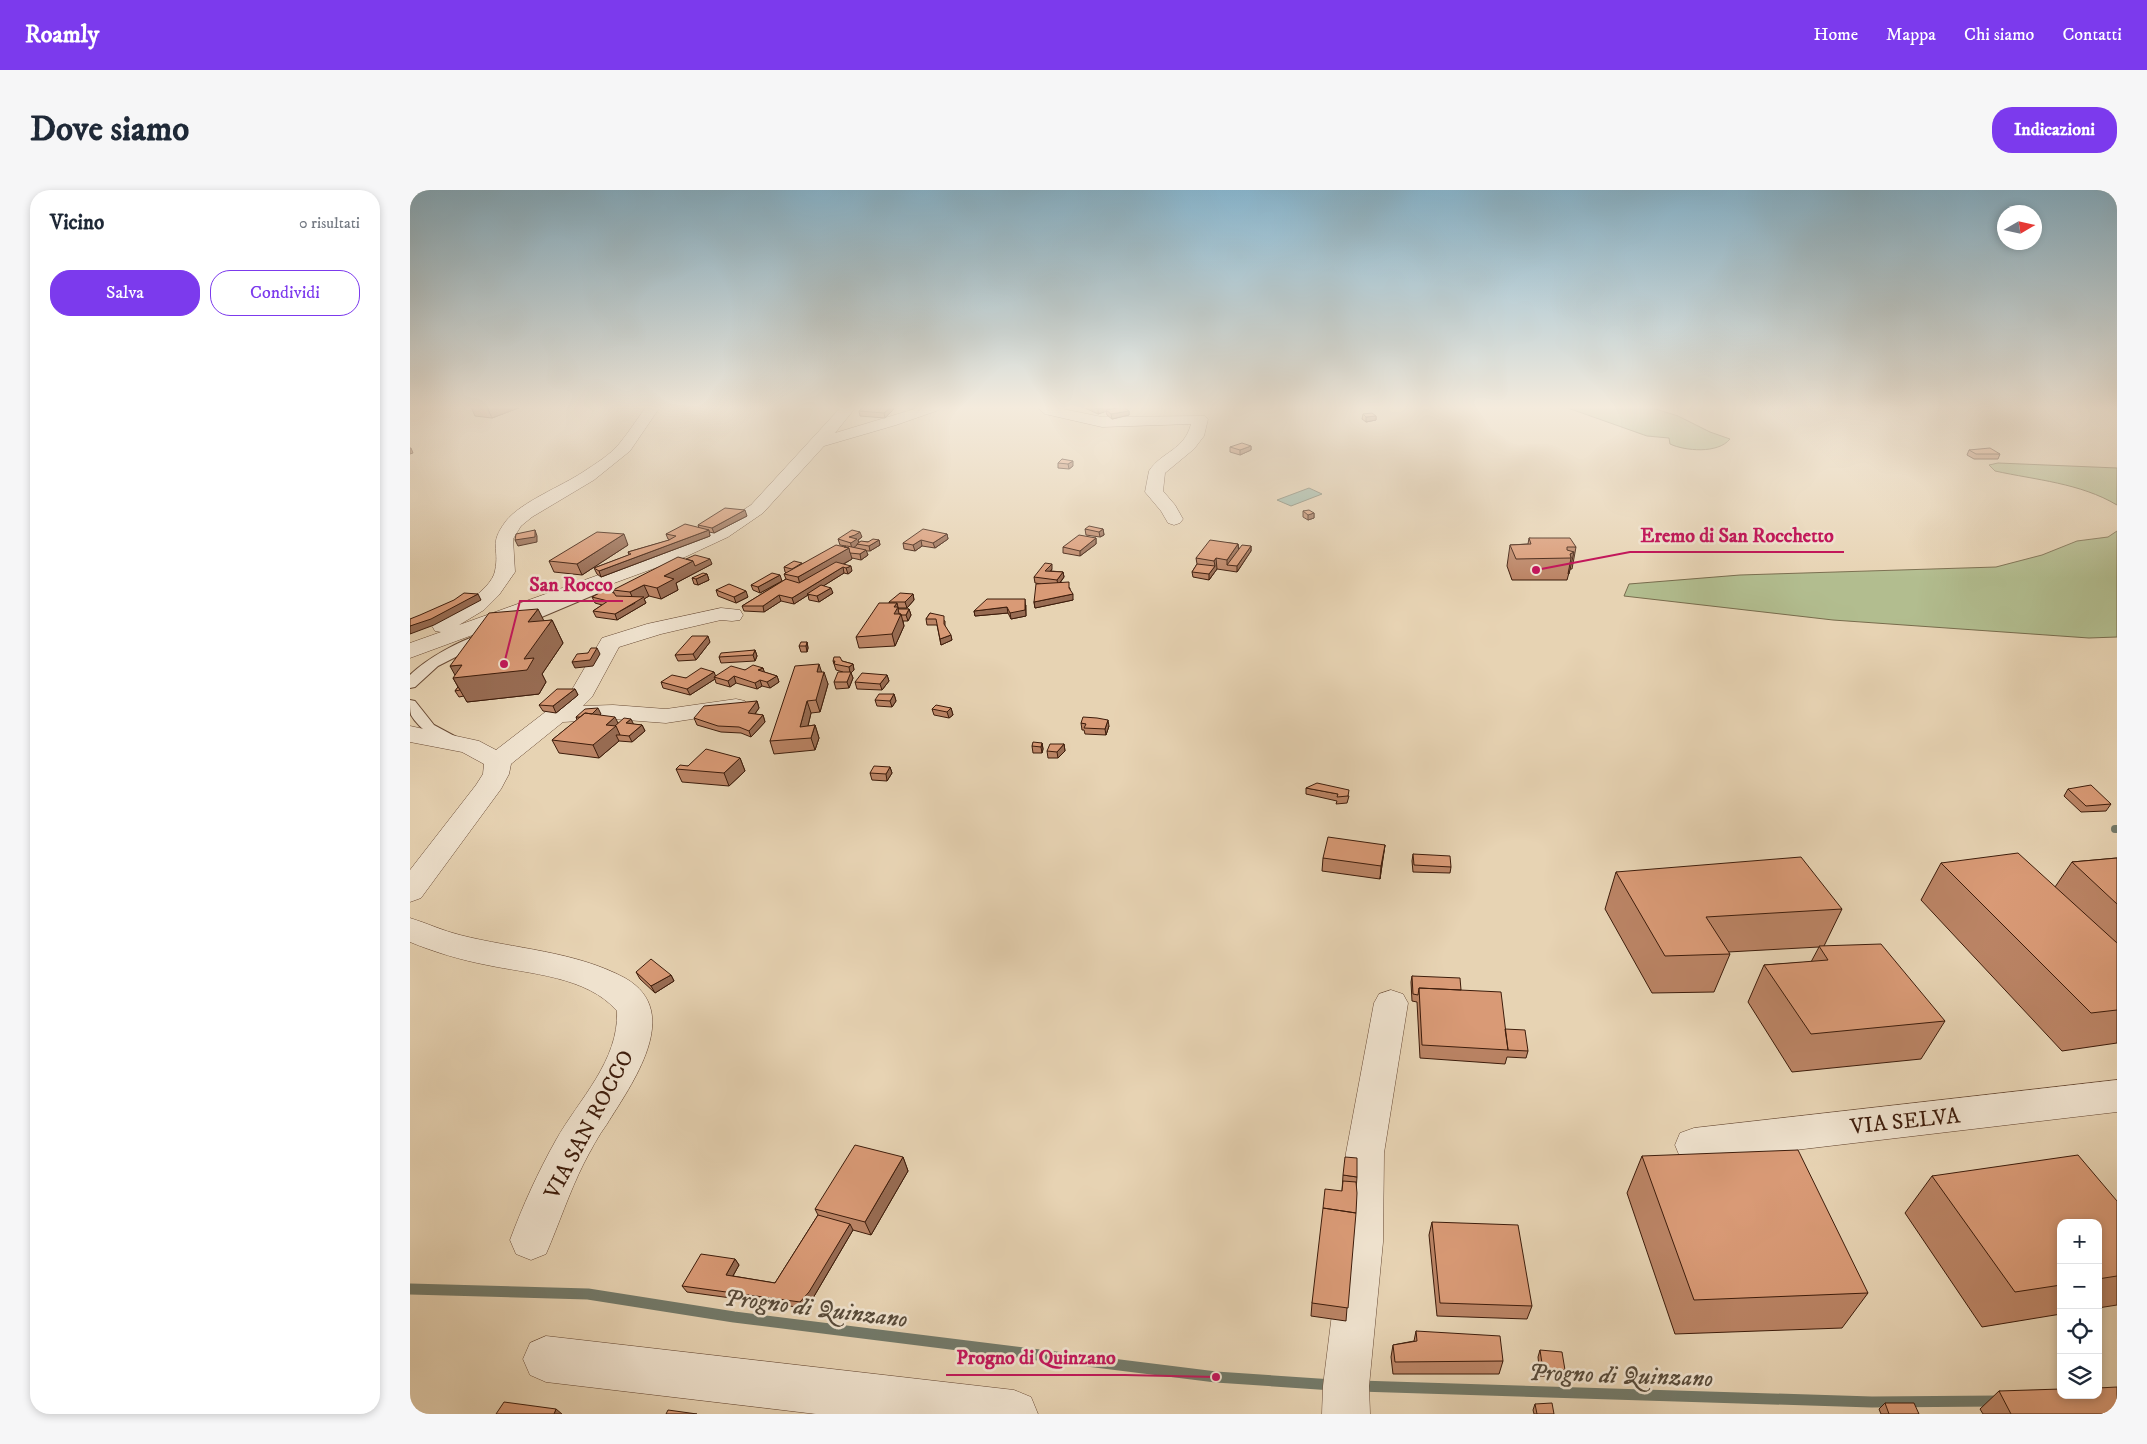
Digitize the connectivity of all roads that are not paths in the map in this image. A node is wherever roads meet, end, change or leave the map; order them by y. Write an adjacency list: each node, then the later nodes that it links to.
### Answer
1 (604, 464): 7 (street)
2 (798, 464): 5 (street)
3 (1166, 464): 4 (street)
4 (1174, 519)
5 (641, 566): 8 (street); 9 (lane)
6 (732, 615): 12 (street)
7 (410, 640)
8 (410, 651)
9 (410, 684)
10 (410, 704): 14 (lane)
11 (748, 704): 12 (street)
12 (558, 715): 15 (street)
13 (410, 734): 14 (street)
14 (458, 744): 15 (street)
15 (498, 761): 16 (street)
16 (410, 891)
17 (410, 930): 21 (street, VIA SAN ROCCO)
18 (1391, 1003): 24 (street)
19 (2117, 1096): 20 (street, VIA SELVA)
20 (1694, 1144)
21 (531, 1240)
22 (546, 1359): 23 (street)
23 (1014, 1414)
24 (1346, 1414)

